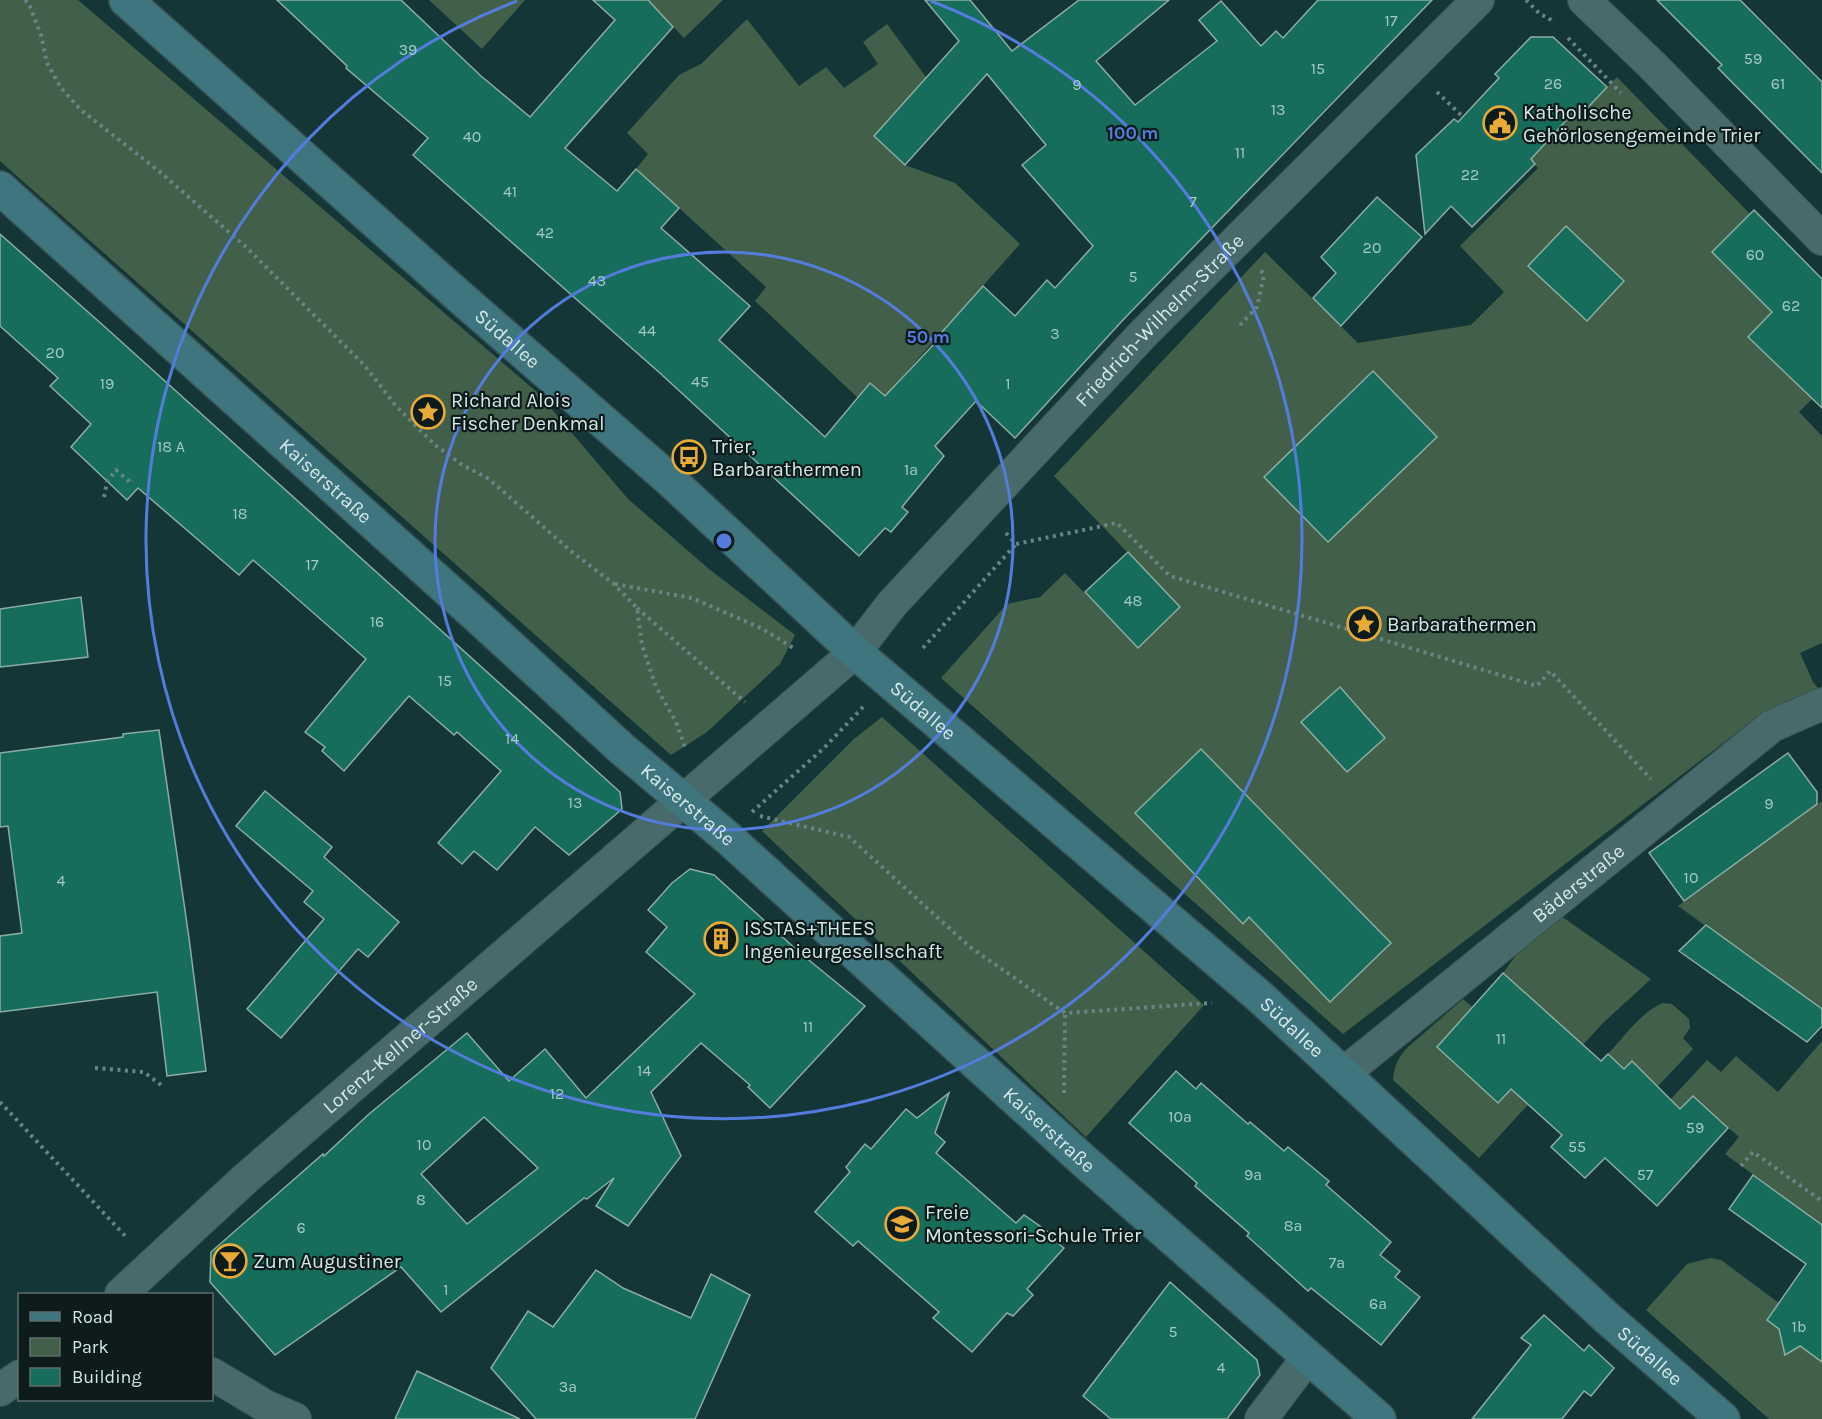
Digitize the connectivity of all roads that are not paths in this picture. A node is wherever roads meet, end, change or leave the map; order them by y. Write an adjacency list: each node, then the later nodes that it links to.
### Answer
1 (126, 0): 6 (main road, Südallee)
2 (1478, 0): 6 (street, Friedrich-Wilhelm-Straße)
3 (1584, 0): 5 (street)
4 (0, 188): 9 (main road, Kaiserstraße)
5 (1822, 238)
6 (855, 652): 8 (street, Friedrich-Wilhelm-Straße); 10 (main road, Südallee)
7 (1822, 704): 10 (street, Bäderstraße)
8 (712, 776): 9 (street, Lorenz-Kellner-Straße)
9 (683, 801): 11 (street, Lorenz-Kellner-Straße); 12 (main road, Kaiserstraße)
10 (1343, 1074): 19 (main road, Südallee)
11 (122, 1293)
12 (1308, 1357): 17 (street); 18 (main road, Kaiserstraße)
13 (213, 1375): 16 (street)
14 (18, 1377): 15 (street)
15 (0, 1390)
16 (294, 1419)
17 (1261, 1419)
18 (1379, 1419)
19 (1723, 1419)

